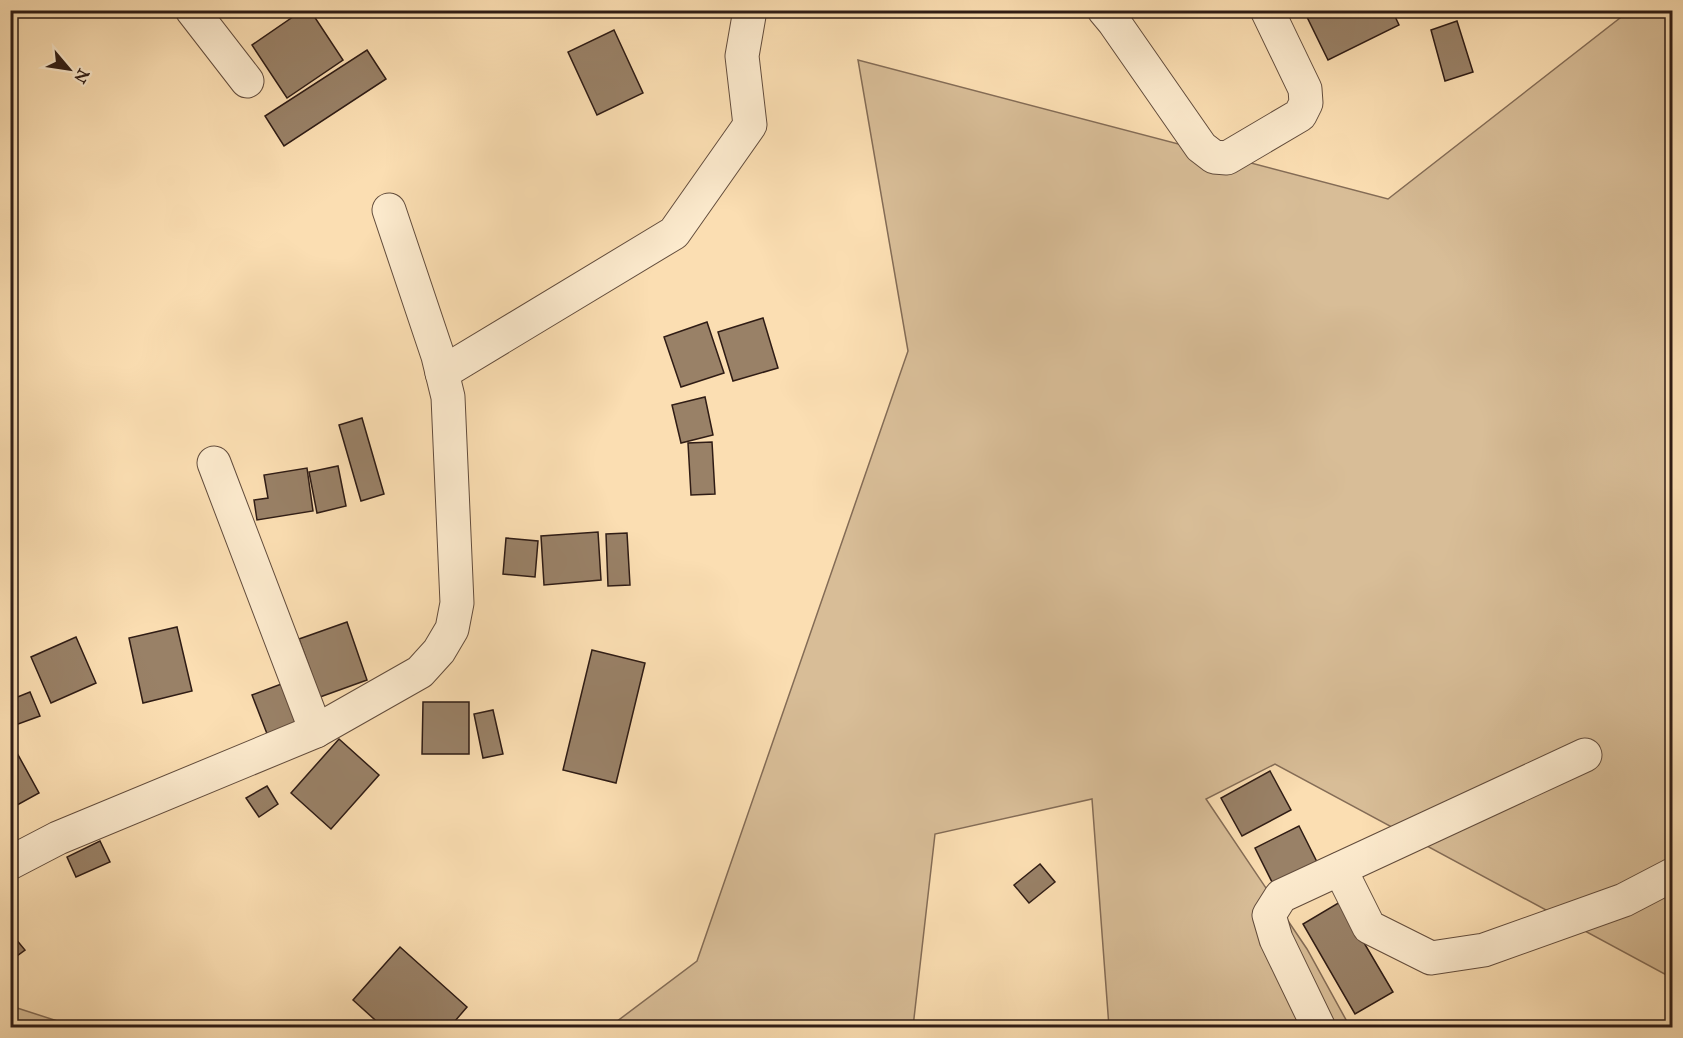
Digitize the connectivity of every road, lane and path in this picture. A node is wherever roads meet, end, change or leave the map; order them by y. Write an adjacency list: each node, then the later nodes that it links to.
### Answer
1 (192, 10): 5 (street)
2 (750, 10): 7 (street)
3 (1104, 10): 4 (street)
4 (1267, 10)
5 (248, 81)
6 (389, 210): 7 (street)
7 (442, 373): 9 (street)
8 (214, 463): 9 (street)
9 (316, 731): 11 (street)
10 (1585, 755): 12 (street)
11 (10, 863)
12 (1340, 868): 13 (street); 14 (street)
13 (1672, 874)
14 (1319, 1028)

